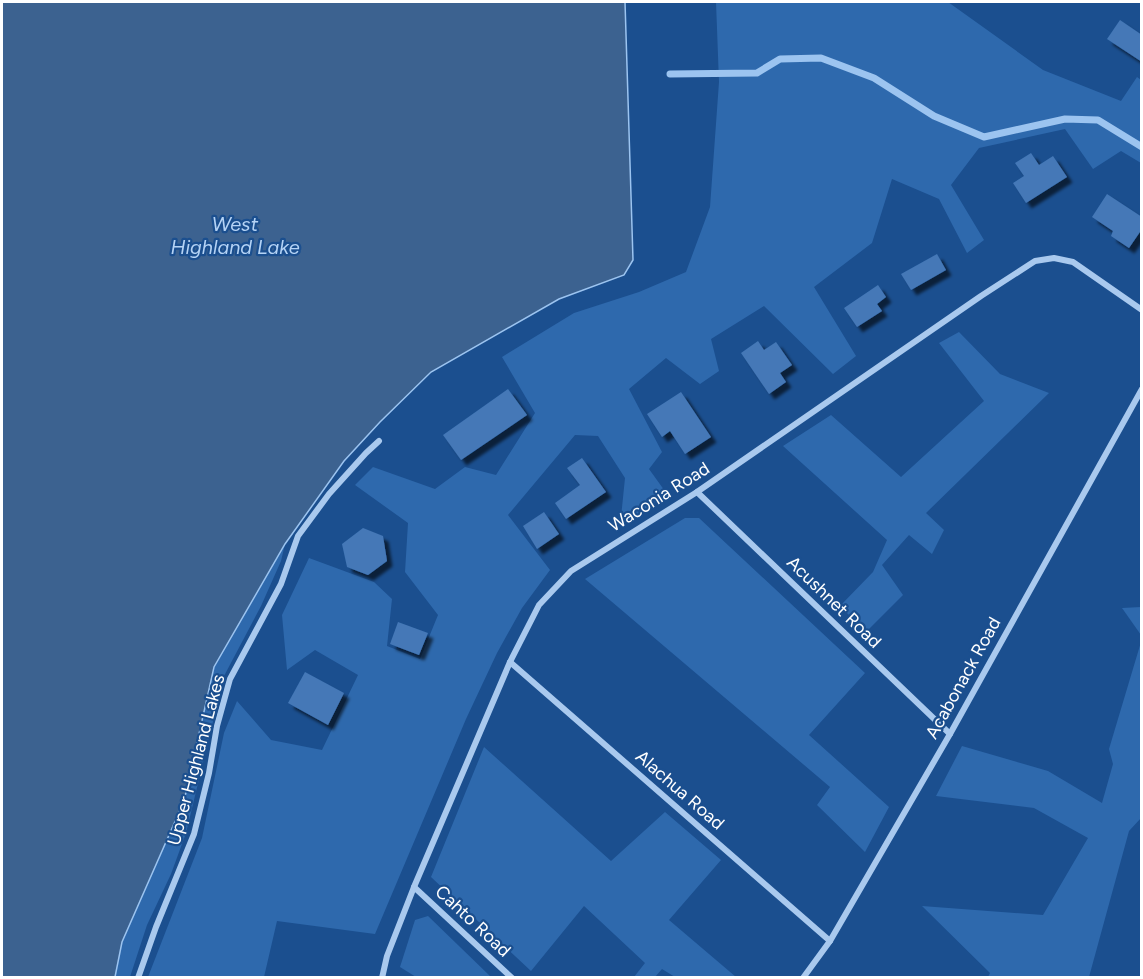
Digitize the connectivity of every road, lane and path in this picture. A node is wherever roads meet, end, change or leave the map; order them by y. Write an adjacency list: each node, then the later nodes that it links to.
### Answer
1 (1142, 310): 4 (street, Waconia Road)
2 (1142, 389): 6 (street, Acabonack Road)
3 (380, 441): 9 (street, Upper Highland Lakes)
4 (697, 492): 5 (street, Waconia Road); 6 (street, Acushnet Road)
5 (510, 662): 7 (street, Waconia Road); 8 (street, Alachua Road)
6 (950, 734): 8 (street, Acabonack Road)
7 (414, 887): 10 (street, Waconia Road); 11 (street, Cahto Road)
8 (830, 941): 12 (street, Acabonack Road)
9 (138, 978)
10 (382, 978)
11 (512, 978)
12 (803, 978)

